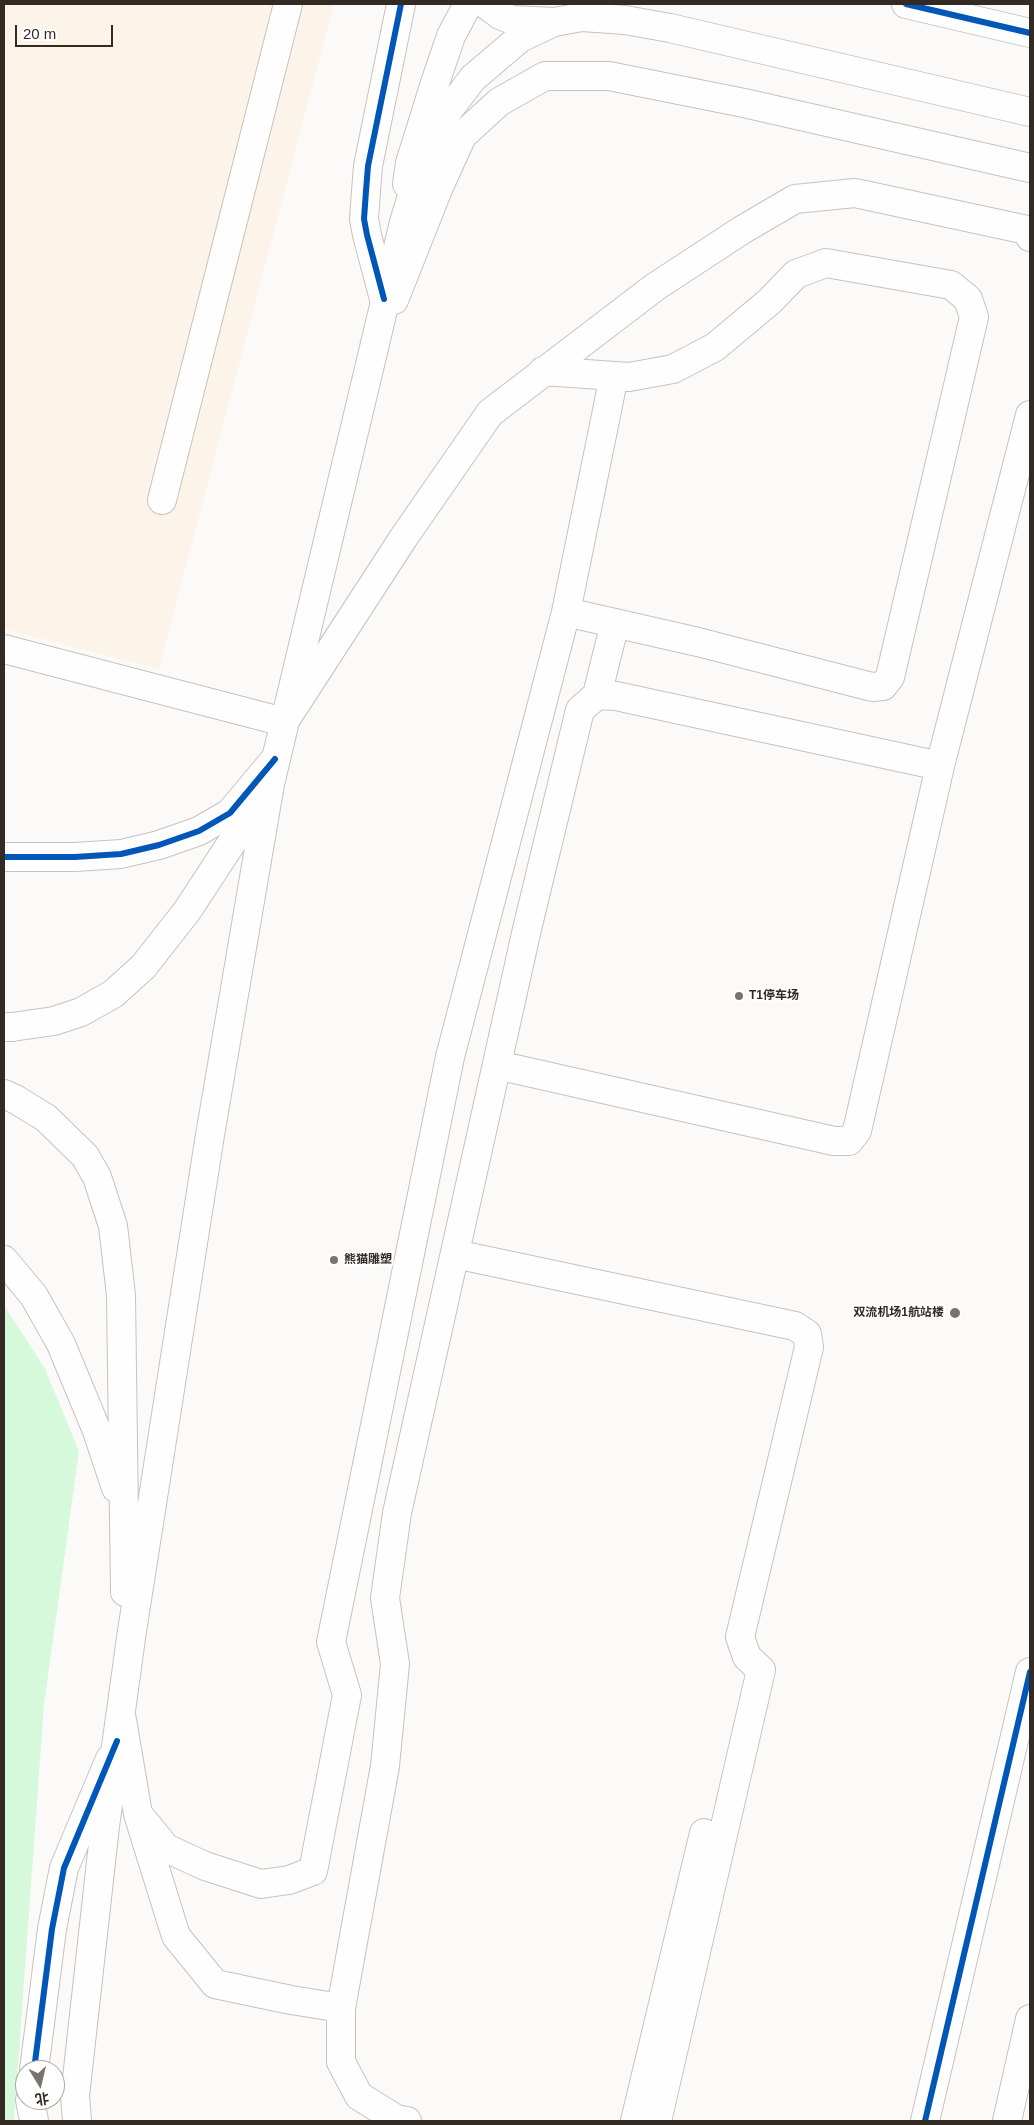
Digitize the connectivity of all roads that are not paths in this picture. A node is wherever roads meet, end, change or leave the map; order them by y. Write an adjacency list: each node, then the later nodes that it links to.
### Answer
1 (288, 4): 17 (main road)
2 (401, 4): 12 (main road)
3 (468, 4): 10 (main road)
4 (485, 4): 6 (main road)
5 (906, 4): 7 (main road)
6 (554, 22): 8 (main road); 10 (main road)
7 (1030, 33)
8 (1030, 112)
9 (1030, 168): 13 (main road)
10 (404, 222): 12 (main road)
11 (1030, 237): 14 (main road)
12 (384, 299): 13 (main road)
13 (367, 370): 22 (main road)
14 (543, 371): 15 (main road); 22 (main road)
15 (614, 376): 18 (main road); 19 (main road)
16 (1030, 415): 23 (main road)
17 (162, 500)
18 (566, 612): 19 (main road); 37 (main road)
19 (615, 623): 21 (main road)
20 (4, 649): 22 (main road)
21 (597, 695): 23 (main road); 27 (main road)
22 (284, 722): 24 (main road)
23 (940, 766): 27 (main road)
24 (273, 771): 25 (main road); 26 (main road); 34 (main road)
25 (4, 857)
26 (8, 1027)
27 (498, 1065): 29 (main road)
28 (9, 1097): 31 (main road)
29 (456, 1254): 32 (main road); 38 (main road)
30 (4, 1260): 31 (main road)
31 (124, 1512): 34 (main road)
32 (754, 1663): 43 (main road); 44 (main road)
33 (1030, 1672): 45 (main road)
34 (126, 1676): 35 (main road)
35 (121, 1714): 36 (main road); 37 (main road)
36 (117, 1741): 40 (main road); 41 (main road)
37 (138, 1814): 38 (main road)
38 (342, 2008): 42 (main road)
39 (1030, 2019): 46 (main road)
40 (35, 2060)
41 (76, 2109)
42 (407, 2121)
43 (634, 2121)
44 (658, 2121)
45 (925, 2121)
46 (1007, 2121)

